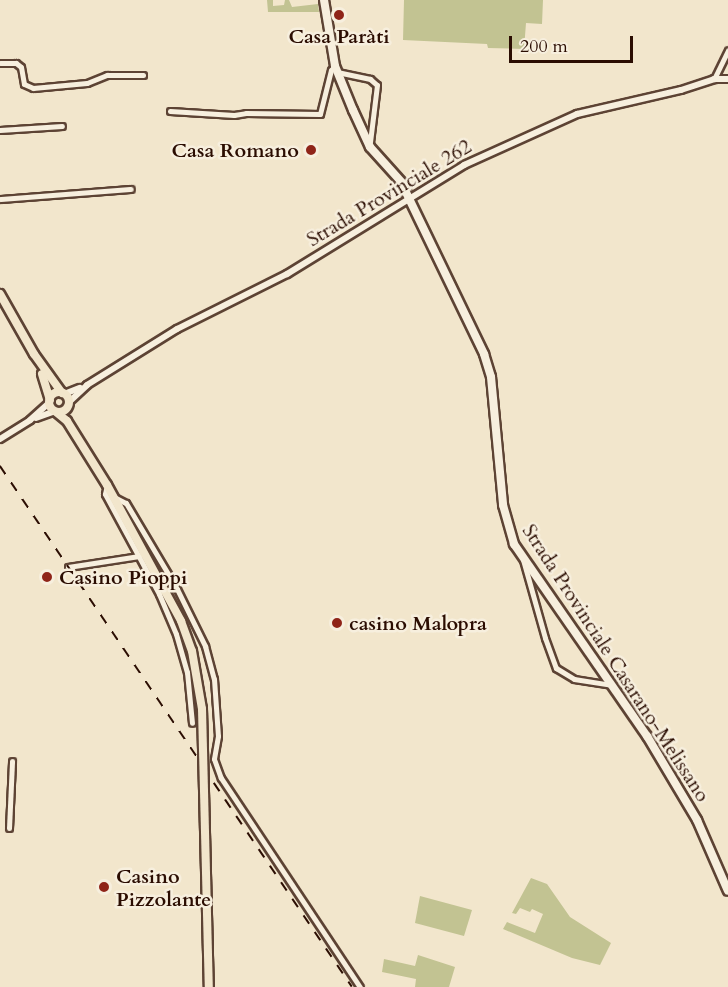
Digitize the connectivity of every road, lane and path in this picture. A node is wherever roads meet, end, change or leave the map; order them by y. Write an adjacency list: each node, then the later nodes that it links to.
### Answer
1 (324, 0): 4 (main road, Strada Provinciale Casarano-Melissano)
2 (728, 50): 6 (street)
3 (0, 63): 5 (street)
4 (336, 69): 8 (street); 11 (main road, Strada Provinciale Casarano-Melissano); 11 (street)
5 (144, 75)
6 (714, 79): 7 (street, Strada Provinciale 262); 13 (street, Strada Provinciale 262)
7 (728, 79)
8 (170, 111)
9 (62, 126): 10 (street)
10 (0, 130)
11 (370, 147): 13 (main road, Strada Provinciale Casarano-Melissano)
12 (131, 189): 14 (street)
13 (410, 198): 17 (street, Strada Provinciale 262); 27 (main road, Strada Provinciale Casarano-Melissano)
14 (0, 199)
15 (0, 294): 16 (main road)
16 (34, 354): 18 (main road); 19 (main road)
17 (87, 386): 18 (street); 20 (street)
18 (63, 393): 19 (main road); 20 (main road)
19 (50, 401): 21 (main road); 22 (street)
20 (69, 403): 21 (main road); 24 (main road)
21 (56, 411): 22 (street); 24 (main road)
22 (30, 420): 23 (street)
23 (0, 439)
24 (84, 445): 25 (main road)
25 (107, 484): 26 (main road); 28 (street)
26 (114, 497): 35 (main road); 36 (street)
27 (522, 555): 30 (main road, Strada Provinciale Casarano-Melissano); 30 (street)
28 (139, 556): 29 (street); 31 (street)
29 (68, 567)
30 (610, 685): 34 (main road, Strada Provinciale Casarano-Melissano)
31 (192, 723)
32 (12, 761): 33 (street)
33 (9, 828)
34 (728, 891)
35 (209, 987)
36 (360, 987)

